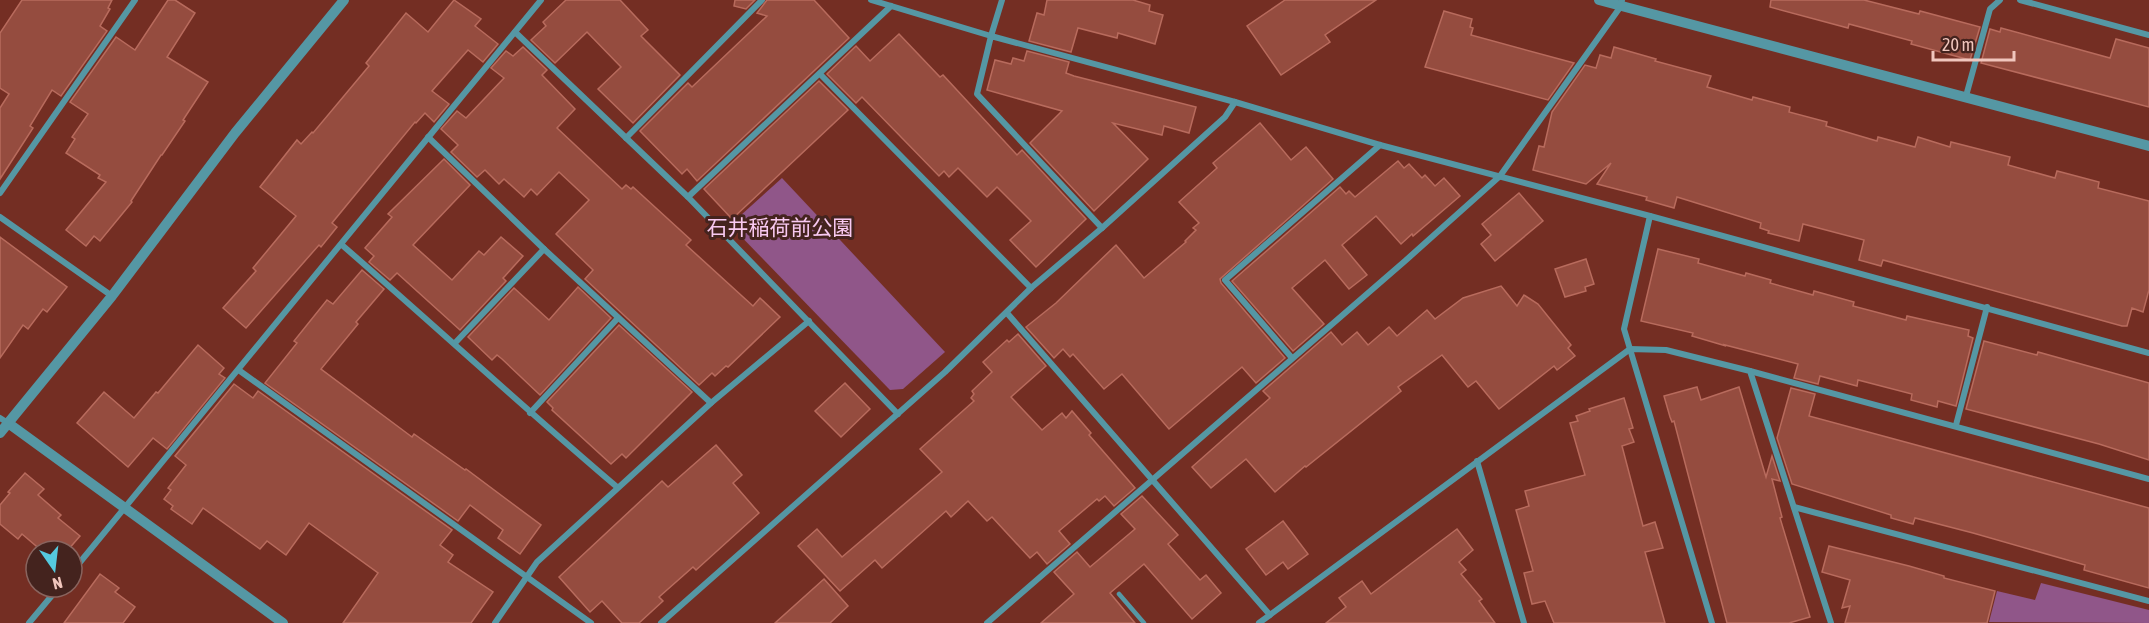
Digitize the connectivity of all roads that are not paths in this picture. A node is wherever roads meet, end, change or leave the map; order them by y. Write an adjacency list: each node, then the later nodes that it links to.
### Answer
1 (135, 0): 23 (street)
2 (344, 0): 31 (street)
3 (541, 0): 12 (street)
4 (762, 0): 19 (street)
5 (871, 0): 11 (street)
6 (1002, 0): 14 (street)
7 (1599, 0): 10 (street)
8 (2000, 0): 16 (street)
9 (2020, 0): 13 (street)
10 (1622, 3): 16 (street); 22 (street)
11 (891, 6): 14 (street); 15 (street)
12 (515, 32): 18 (street); 19 (street)
13 (2149, 35)
14 (992, 36): 17 (street); 27 (street)
15 (820, 74): 24 (street); 30 (street)
16 (1966, 96): 21 (street)
17 (1235, 102): 20 (street); 27 (street)
18 (428, 137): 28 (street); 29 (street)
19 (626, 138): 24 (street)
20 (1380, 145): 22 (street); 39 (street)
21 (2149, 146)
22 (1500, 176): 25 (street); 39 (street)
23 (0, 193)
24 (688, 197): 35 (street)
25 (1650, 216): 32 (street); 37 (street)
26 (0, 217): 31 (street)
27 (1102, 228): 30 (street)
28 (342, 245): 36 (street); 40 (street)
29 (544, 249): 34 (street); 36 (street)
30 (1031, 288): 33 (street)
31 (112, 296): 45 (street)
32 (1987, 308): 38 (street); 46 (street)
33 (1006, 313): 44 (street); 49 (street)
34 (618, 318): 42 (street); 43 (street)
35 (809, 321): 42 (street); 44 (street)
36 (455, 343): 43 (street)
37 (1630, 349): 41 (street); 48 (street); 69 (street)
38 (2149, 353)
39 (1293, 358): 49 (street)
40 (240, 371): 52 (street); 55 (street)
41 (1750, 371): 46 (street); 53 (street)
42 (711, 404): 51 (street)
43 (530, 413): 51 (street)
44 (898, 414): 64 (street)
45 (4, 420): 47 (street); 52 (street)
46 (1956, 425): 50 (street)
47 (0, 433)
48 (1477, 461): 59 (street); 68 (street)
49 (1152, 479): 59 (street); 65 (street)
50 (2149, 479)
51 (617, 487): 55 (street)
52 (126, 507): 54 (street); 61 (street)
53 (1794, 507): 58 (street); 70 (street)
54 (84, 558)
55 (527, 579): 62 (street); 63 (street)
56 (1119, 594): 66 (lane)
57 (49, 599): 60 (street)
58 (2149, 601)
59 (1270, 615): 67 (street)
60 (29, 623)
61 (283, 623)
62 (495, 623)
63 (591, 623)
64 (661, 623)
65 (987, 623)
66 (1144, 623)
67 (1259, 623)
68 (1524, 623)
69 (1712, 623)
70 (1831, 623)

